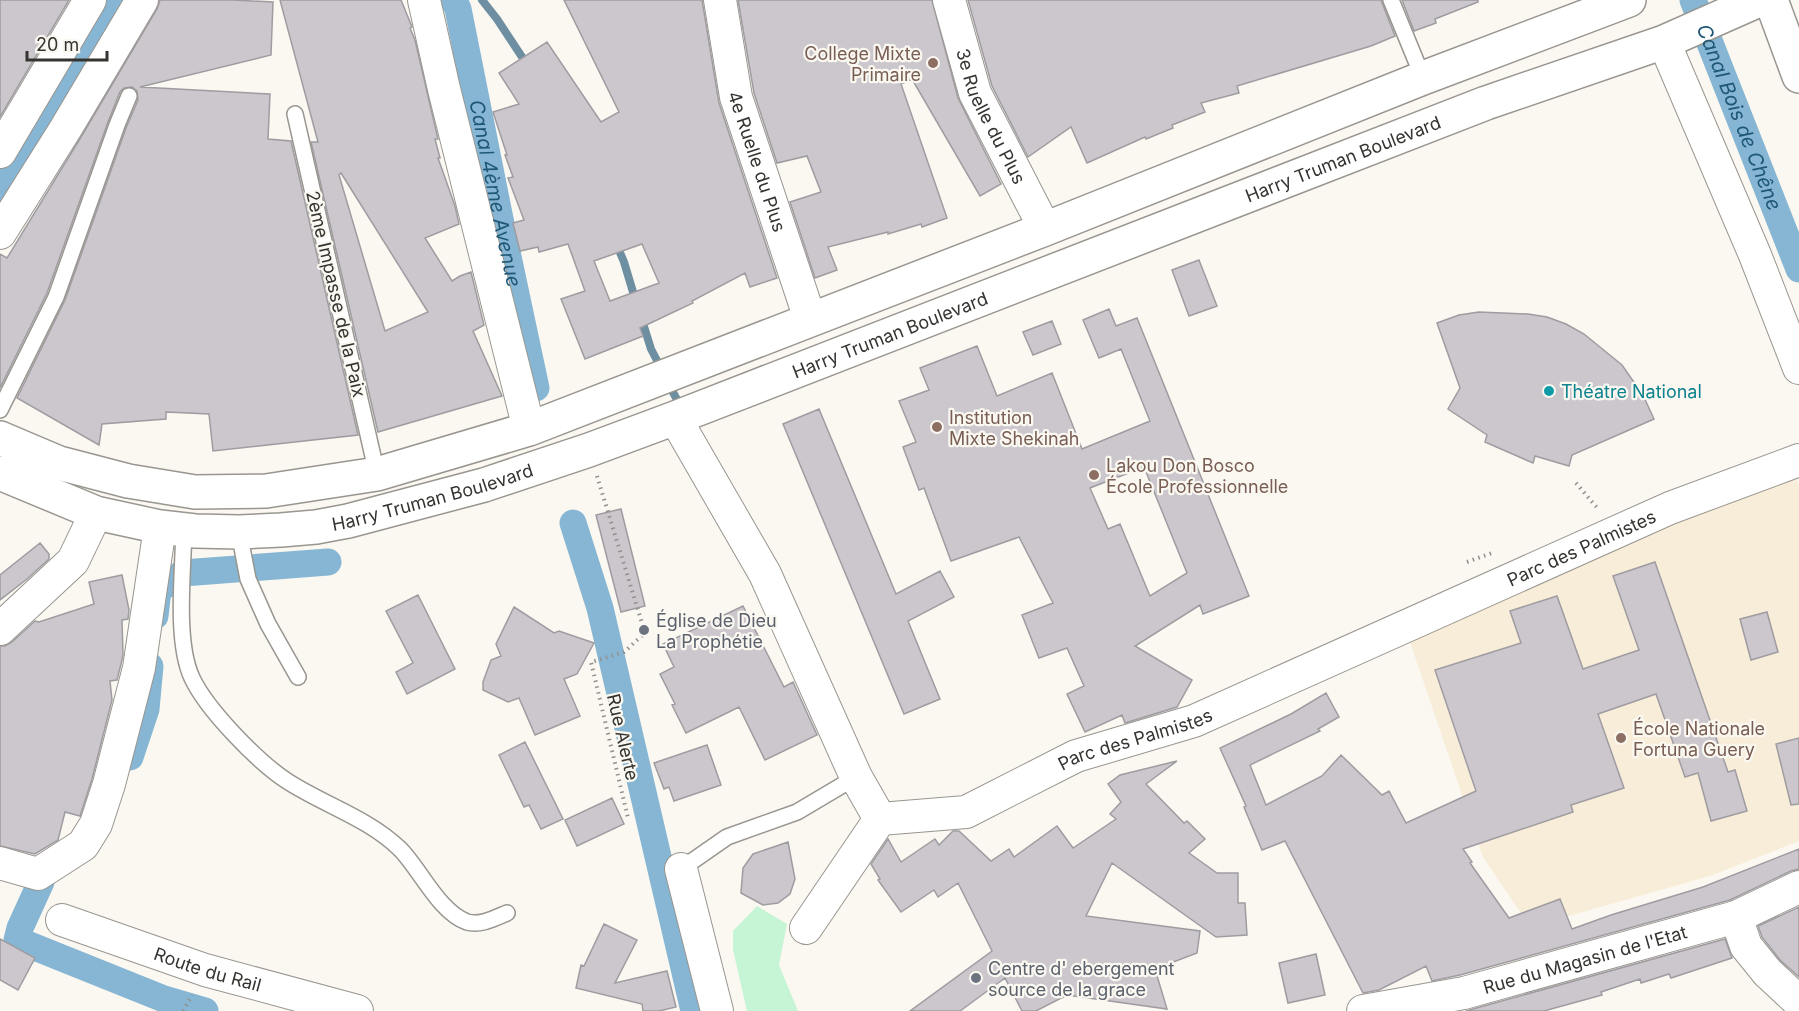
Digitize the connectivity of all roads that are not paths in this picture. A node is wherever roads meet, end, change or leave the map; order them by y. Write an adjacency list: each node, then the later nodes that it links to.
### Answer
1 (90, 0): 15 (street)
2 (142, 0): 17 (street)
3 (424, 0): 22 (street)
4 (720, 0): 18 (street, 4e Ruelle du Plus)
5 (949, 0): 16 (street, 3e Ruelle du Plus)
6 (1391, 0): 12 (lane)
7 (1758, 0): 10 (main road, Harry Truman Boulevard)
8 (1772, 0): 11 (main road)
9 (1624, 1): 12 (main road, Harry Truman Boulevard)
10 (1676, 37): 19 (street); 21 (main road, Harry Truman Boulevard)
11 (1799, 76)
12 (1423, 78): 16 (main road, Harry Truman Boulevard)
13 (129, 96): 20 (lane)
14 (295, 114): 26 (lane, 2ème Impasse de la Paix)
15 (0, 152)
16 (1045, 229): 18 (main road, Harry Truman Boulevard)
17 (0, 233)
18 (810, 319): 22 (main road, Harry Truman Boulevard)
19 (1799, 368)
20 (0, 410)
21 (675, 418): 29 (main road, Harry Truman Boulevard); 32 (street)
22 (529, 429): 26 (main road, Harry Truman Boulevard)
23 (0, 438): 26 (main road, Harry Truman Boulevard)
24 (1799, 460): 33 (street, Parc des Palmistes)
25 (0, 473): 27 (main road, Harry Truman Boulevard)
26 (377, 474)
27 (96, 513): 28 (main road, Harry Truman Boulevard); 30 (street)
28 (172, 529): 29 (main road, Harry Truman Boulevard); 34 (street); 37 (lane)
29 (239, 532): 31 (lane)
30 (0, 628)
31 (298, 677)
32 (856, 777): 33 (street); 35 (lane)
33 (880, 819): 40 (street)
34 (0, 863)
35 (681, 869): 43 (street)
36 (1799, 887): 38 (street, Rue du Magasin de l'Etat)
37 (507, 913)
38 (1736, 917): 41 (street); 44 (street, Rue du Magasin de l'Etat)
39 (62, 920): 42 (street, Route du Rail)
40 (806, 928)
41 (1799, 1002)
42 (341, 1009)
43 (717, 1011)
44 (1363, 1011)

